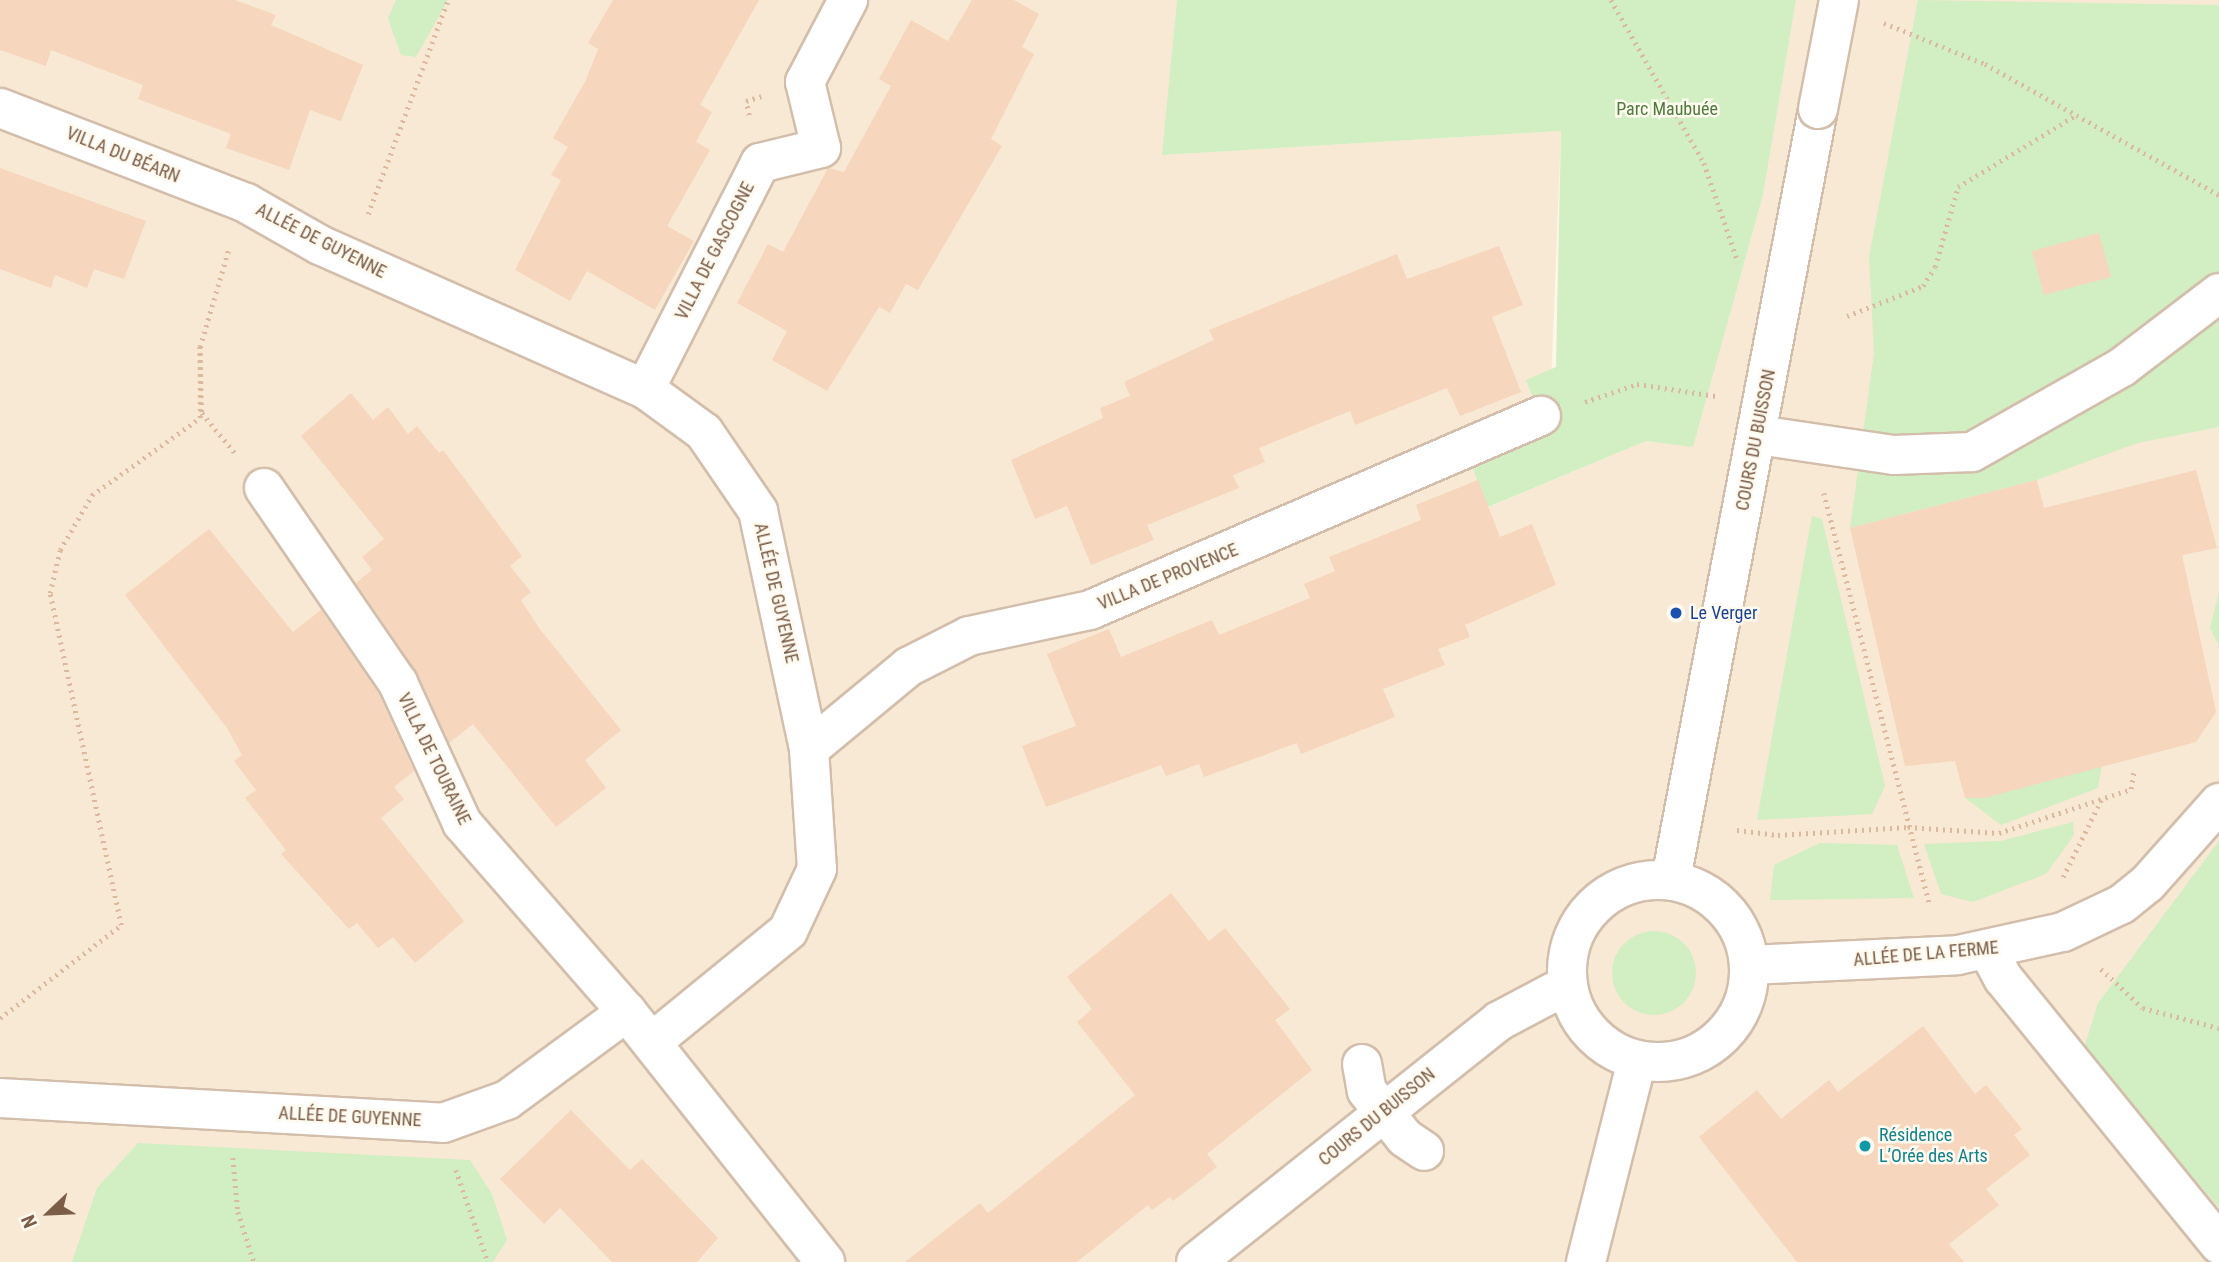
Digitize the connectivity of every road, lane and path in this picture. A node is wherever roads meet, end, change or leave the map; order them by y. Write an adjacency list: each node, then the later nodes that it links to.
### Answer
1 (448, 0): 11 (path)
2 (848, 0): 16 (street, VILLA DE GASCOGNE)
3 (1611, 0): 12 (path)
4 (1839, 0): 19 (street, COURS DU BUISSON, bridge)
5 (1875, 20): 7 (path)
6 (0, 108): 9 (street, VILLA DU BÉARN)
7 (2076, 115): 8 (path); 14 (path)
8 (2219, 195)
9 (246, 203): 11 (street, ALLÉE DE GUYENNE)
10 (232, 239): 15 (path)
11 (320, 245): 16 (street, ALLÉE DE GUYENNE)
12 (1742, 273)
13 (2219, 293): 19 (street)
14 (1847, 316)
15 (200, 348): 21 (path); 36 (path)
16 (645, 389): 22 (street, ALLÉE DE GUYENNE)
17 (1719, 397): 18 (path)
18 (1541, 416): 22 (street, VILLA DE PROVENCE)
19 (1758, 435): 28 (street, COURS DU BUISSON)
20 (1821, 485): 26 (path)
21 (264, 488): 35 (street, VILLA DE TOURAINE)
22 (809, 749): 38 (street, ALLÉE DE GUYENNE)
23 (2134, 769): 24 (path)
24 (2101, 799): 26 (path); 29 (path)
25 (2219, 803): 31 (street, ALLÉE DE LA FERME)
26 (1908, 827): 27 (path); 30 (path)
27 (1737, 830)
28 (1671, 879): 33 (street); 34 (street)
29 (2061, 881)
30 (1930, 905)
31 (2063, 932): 32 (street, ALLÉE DE LA FERME); 37 (path)
32 (1988, 950): 33 (street, ALLÉE DE LA FERME); 46 (street)
33 (1749, 965): 39 (street)
34 (1567, 985): 39 (street); 43 (street, COURS DU BUISSON)
35 (627, 1012): 38 (street); 44 (street, ALLÉE DE GUYENNE)
36 (0, 1018)
37 (2219, 1028)
38 (652, 1042): 50 (street)
39 (1637, 1060): 47 (street)
40 (1362, 1064): 43 (street)
41 (0, 1098): 42 (street, ALLÉE DE GUYENNE)
42 (228, 1110): 44 (street, ALLÉE DE GUYENNE); 48 (path)
43 (1383, 1112): 45 (street); 51 (street, COURS DU BUISSON)
44 (443, 1123): 49 (path)
45 (1424, 1151)
46 (2219, 1244)
47 (1592, 1259)
48 (254, 1262)
49 (488, 1262)
50 (825, 1262)
51 (1196, 1262)

